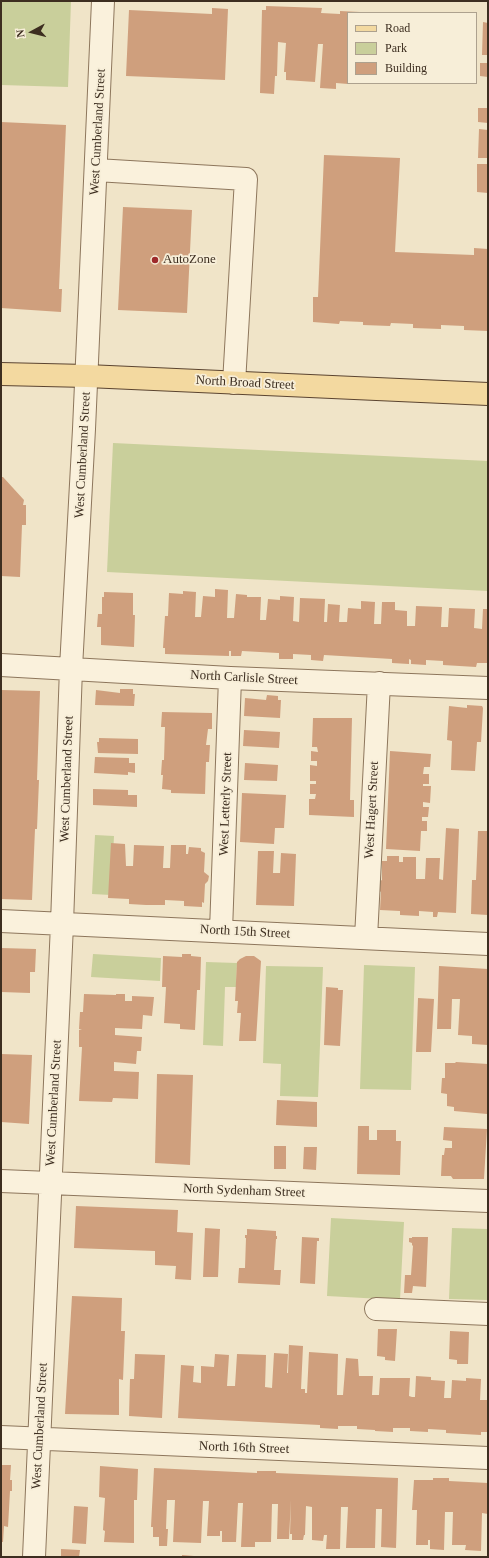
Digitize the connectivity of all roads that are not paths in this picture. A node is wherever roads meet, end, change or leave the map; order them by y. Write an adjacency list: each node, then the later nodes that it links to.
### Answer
1 (103, 1): 2 (street, West Cumberland Street)
2 (96, 170): 4 (street, West Cumberland Street); 5 (street)
3 (1, 374): 4 (main road, North Broad Street)
4 (87, 376): 5 (main road, North Broad Street); 8 (street, West Cumberland Street)
5 (234, 383): 6 (main road, North Broad Street)
6 (488, 394)
7 (1, 665): 8 (street, North Carlisle Street)
8 (71, 668): 9 (street, North Carlisle Street); 13 (street, West Cumberland Street)
9 (230, 678): 10 (street, North Carlisle Street); 14 (street, West Letterly Street)
10 (379, 683): 11 (street, North Carlisle Street); 15 (street, West Hagert Street)
11 (488, 688)
12 (1, 921): 13 (street, North 15th Street)
13 (62, 924): 14 (street, North 15th Street); 18 (street, West Cumberland Street)
14 (221, 931): 15 (street, North 15th Street)
15 (366, 938): 16 (street, North 15th Street)
16 (488, 944)
17 (1, 1180): 18 (street, North Sydenham Street)
18 (51, 1183): 19 (street, North Sydenham Street); 23 (street, West Cumberland Street)
19 (488, 1201)
20 (376, 1309): 21 (street)
21 (488, 1314)
22 (1, 1437): 23 (street, North 16th Street)
23 (40, 1439): 24 (street, North 16th Street); 25 (street, West Cumberland Street)
24 (488, 1458)
25 (34, 1557)

